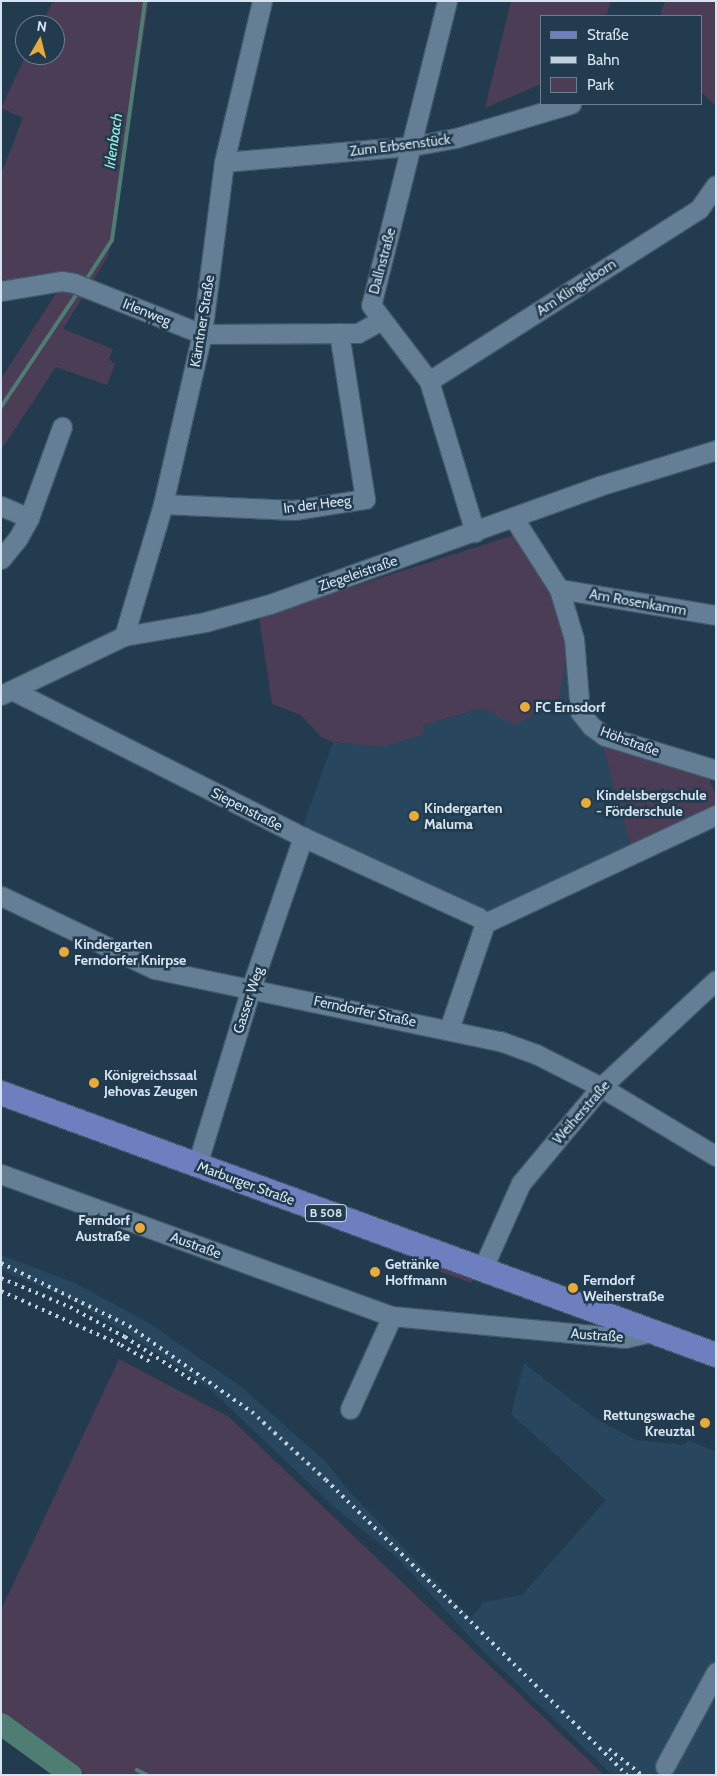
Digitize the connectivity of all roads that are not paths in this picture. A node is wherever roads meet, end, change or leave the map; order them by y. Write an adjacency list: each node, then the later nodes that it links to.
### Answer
1 (262, 1): 5 (street, Kärntner Straße)
2 (447, 1): 4 (street, Dallnstraße)
3 (568, 105): 4 (street, Zum Erbsenstück)
4 (412, 146): 5 (street, Zum Erbsenstück); 8 (street, Dallnstraße)
5 (224, 162): 9 (street, Kärntner Straße)
6 (716, 185): 11 (street, Am Klingelborn)
7 (1, 291): 9 (street, Irlenweg)
8 (381, 320): 10 (street, Irlenweg); 11 (street, Dallnstraße)
9 (202, 334): 10 (street, Irlenweg); 14 (street, Kärntner Straße)
10 (339, 334): 14 (street, In der Heeg)
11 (429, 382): 18 (street, Dallnstraße)
12 (62, 427): 16 (street)
13 (716, 450): 17 (street, Ziegeleistraße)
14 (163, 504): 22 (street, Kärntner Straße)
15 (1, 506): 16 (street)
16 (29, 518): 19 (street)
17 (513, 518): 18 (street, Ziegeleistraße); 20 (street, Höhstraße)
18 (475, 532): 22 (street, Ziegeleistraße)
19 (1, 559)
20 (559, 589): 21 (street, Am Rosenkamm); 24 (street, Höhstraße)
21 (716, 615)
22 (124, 636): 23 (street, Ziegeleistraße)
23 (6, 692): 26 (street, Siepenstraße)
24 (716, 770)
25 (716, 815): 28 (street)
26 (304, 837): 28 (street, Siepenstraße); 30 (street, Gasser Weg)
27 (1, 897): 30 (street, Ferndorfer Straße)
28 (485, 923): 31 (street)
29 (716, 980): 32 (street, Weiherstraße)
30 (251, 988): 31 (street, Ferndorfer Straße); 35 (street, Gasser Weg)
31 (449, 1028): 32 (street, Ferndorfer Straße)
32 (601, 1087): 34 (street, Ferndorfer Straße); 37 (street, Weiherstraße)
33 (1, 1093): 35 (main road, Marburger Straße / B 508)
34 (716, 1156)
35 (197, 1166): 37 (main road, Marburger Straße / B 508)
36 (1, 1174): 38 (street, Austraße)
37 (482, 1270): 39 (main road, Marburger Straße / B 508)
38 (392, 1316): 39 (street, Austraße); 41 (street)
39 (651, 1332): 40 (main road, Marburger Straße / B 508)
40 (716, 1355)
41 (350, 1409)
42 (716, 1672): 43 (street)
43 (665, 1766)

